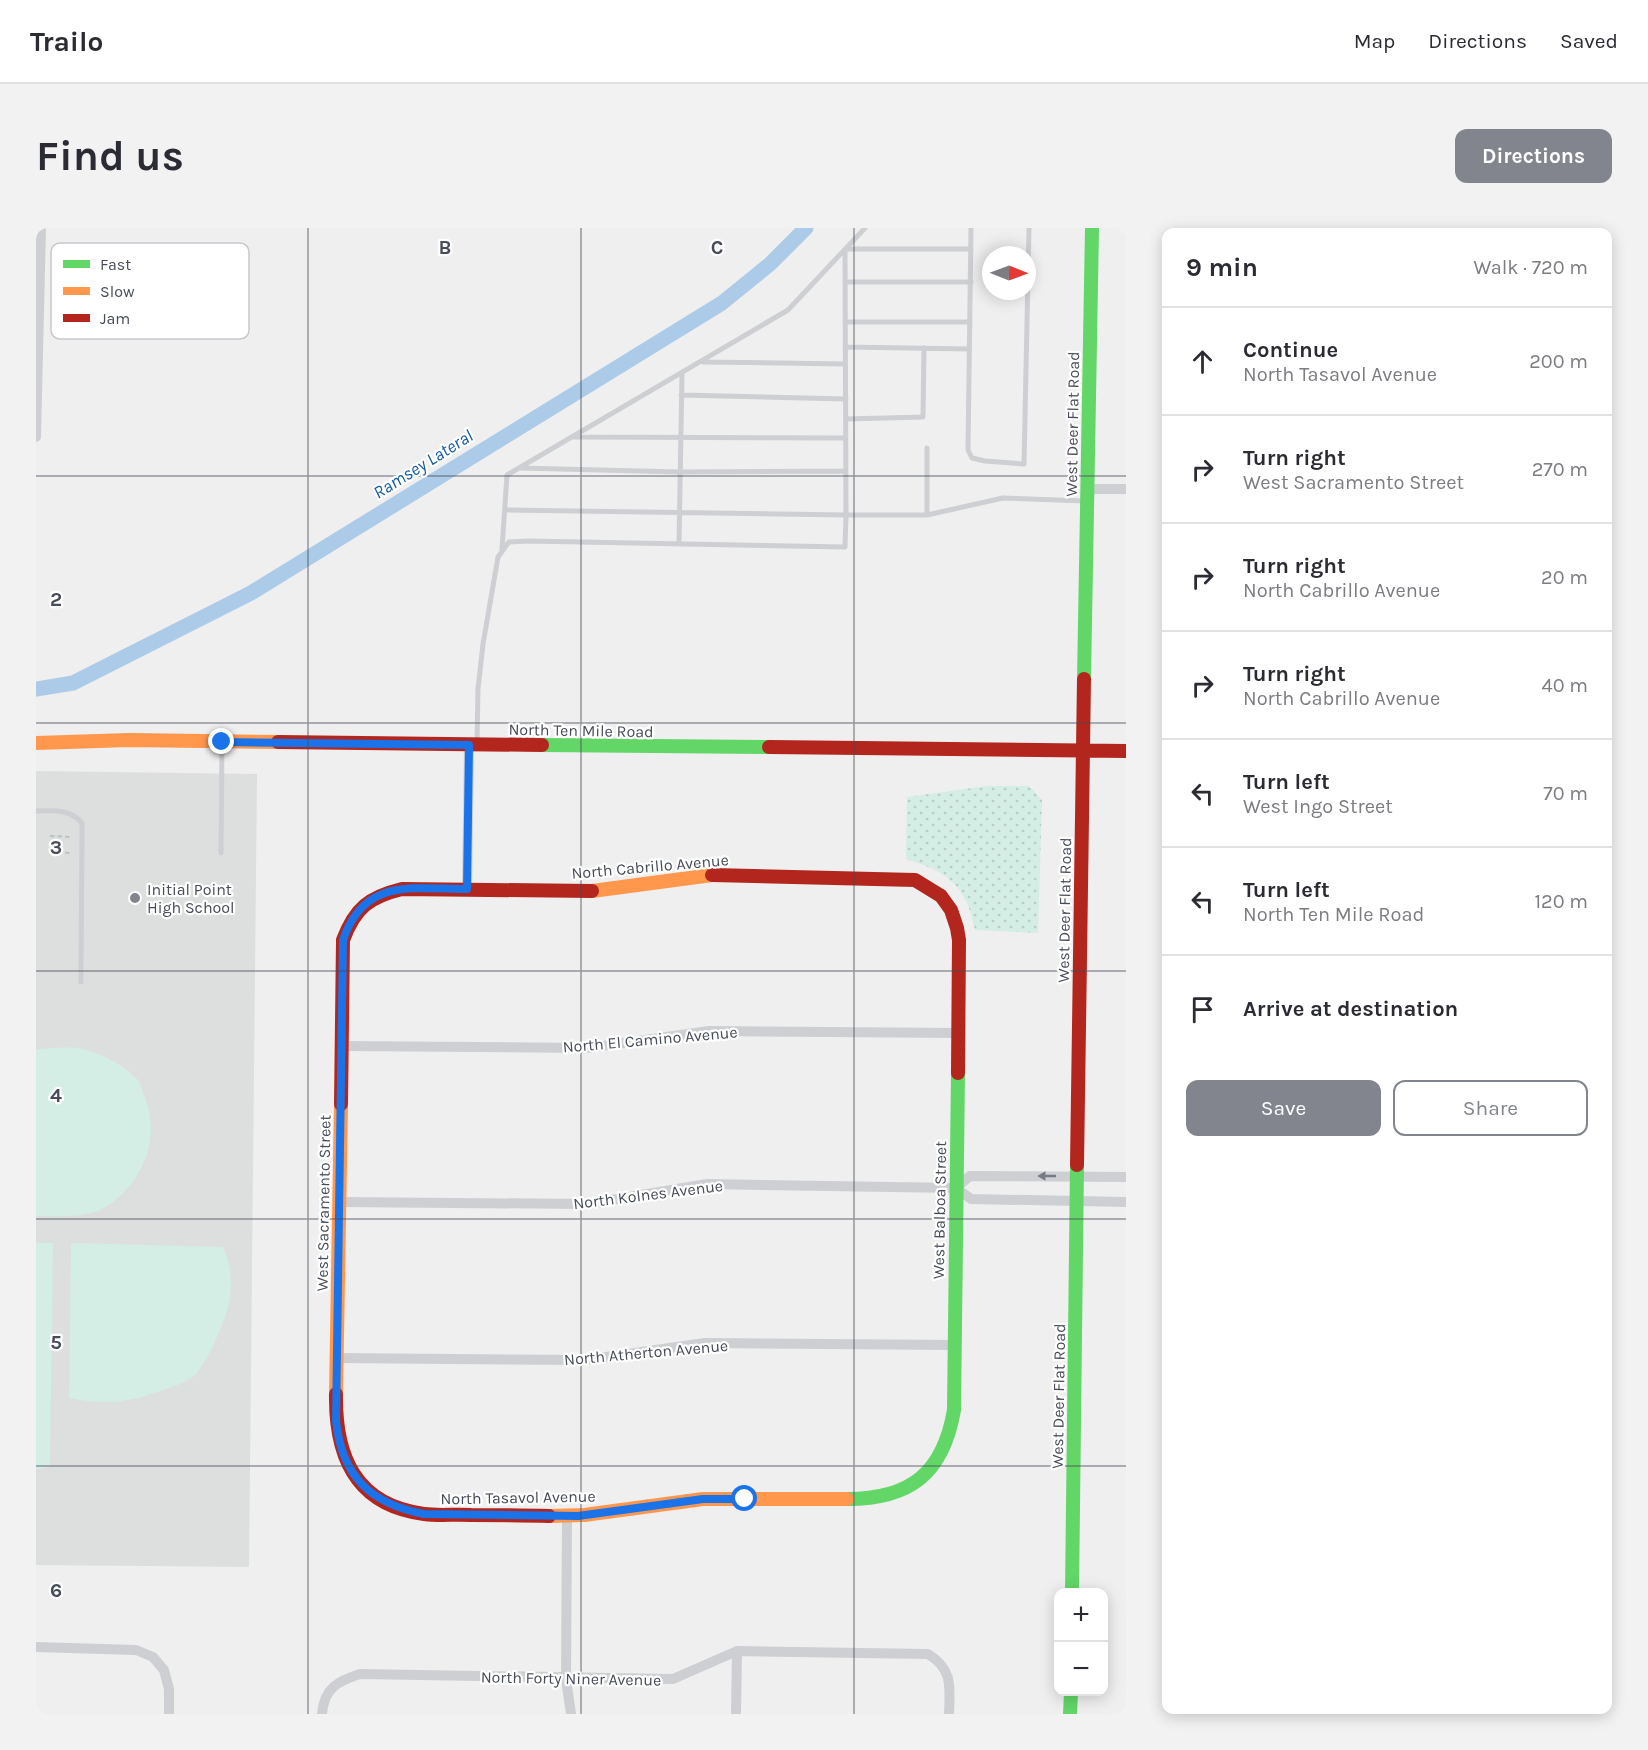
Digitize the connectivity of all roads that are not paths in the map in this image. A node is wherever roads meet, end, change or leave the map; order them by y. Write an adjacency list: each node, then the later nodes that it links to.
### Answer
1 (41, 228): 22 (street)
2 (865, 228): 6 (lane)
3 (971, 228): 7 (lane)
4 (1029, 228): 14 (lane)
5 (1092, 228): 30 (street, West Deer Flat Road)
6 (845, 249): 7 (lane); 8 (lane); 15 (lane)
7 (971, 249): 9 (lane)
8 (845, 282): 9 (lane); 10 (lane)
9 (970, 282): 11 (lane)
10 (845, 322): 11 (lane); 12 (lane)
11 (970, 322): 14 (lane)
12 (845, 346): 13 (lane); 16 (lane)
13 (924, 348): 14 (lane); 20 (lane)
14 (969, 349)
15 (703, 362): 16 (lane); 17 (lane)
16 (845, 364): 19 (lane)
17 (682, 374): 18 (lane); 23 (lane)
18 (681, 395): 19 (lane); 21 (lane)
19 (846, 399): 20 (lane)
20 (846, 419): 24 (lane)
21 (681, 436): 23 (lane); 24 (lane); 28 (lane)
22 (36, 437)
23 (573, 437): 26 (lane)
24 (846, 438): 27 (lane)
25 (927, 448): 34 (lane)
26 (519, 468): 28 (lane); 31 (lane)
27 (846, 471): 28 (lane); 33 (lane)
28 (680, 472): 32 (lane)
29 (1126, 489): 30 (street)
30 (1087, 495): 34 (lane); 40 (street, West Deer Flat Road)
31 (505, 510): 32 (lane); 36 (lane)
32 (679, 512): 33 (lane); 35 (lane)
33 (846, 515): 34 (lane); 35 (lane)
34 (927, 515)
35 (678, 544): 36 (lane)
36 (502, 551): 39 (lane)
37 (222, 742): 38 (street, North Ten Mile Road); 39 (street, North Ten Mile Road); 43 (lane)
38 (36, 743)
39 (473, 745): 40 (street, North Ten Mile Road); 44 (street)
40 (1083, 751): 41 (street, North Ten Mile Road); 50 (street, West Deer Flat Road)
41 (1126, 751)
42 (36, 811): 47 (lane)
43 (221, 853)
44 (467, 889): 45 (street, North Cabrillo Avenue); 46 (street, North Cabrillo Avenue)
45 (354, 916): 49 (street, West Sacramento Street)
46 (959, 939): 48 (street, West Balboa Street)
47 (81, 982)
48 (958, 1033): 49 (street, North El Camino Avenue); 52 (street, West Balboa Street)
49 (341, 1046): 54 (street, West Sacramento Street)
50 (1076, 1176): 51 (street, North Kolnes Avenue); 52 (street, North Kolnes Avenue, one-way to 52); 53 (street, West Deer Flat Road)
51 (1126, 1177)
52 (956, 1188): 53 (street, North Kolnes Avenue); 54 (street, North Kolnes Avenue); 56 (street, West Balboa Street)
53 (1077, 1201): 55 (street, North Kolnes Avenue); 61 (street, West Deer Flat Road)
54 (339, 1202): 57 (street, West Sacramento Street)
55 (1126, 1202)
56 (954, 1345): 57 (street, North Atherton Avenue); 58 (street, West Balboa Street)
57 (337, 1358): 59 (street, West Sacramento Street)
58 (926, 1473): 60 (street, North Tasavol Avenue)
59 (363, 1486): 60 (street, North Tasavol Avenue)
60 (567, 1516): 64 (street)
61 (1072, 1588)
62 (36, 1647): 66 (street)
63 (737, 1651): 64 (street, North Forty Niner Avenue); 69 (street); 70 (street, North Forty Niner Avenue)
64 (566, 1679): 67 (street, North Forty Niner Avenue); 68 (street)
65 (1071, 1696): 71 (street)
66 (169, 1714)
67 (322, 1714)
68 (571, 1714)
69 (736, 1714)
70 (949, 1714)
71 (1070, 1714)

